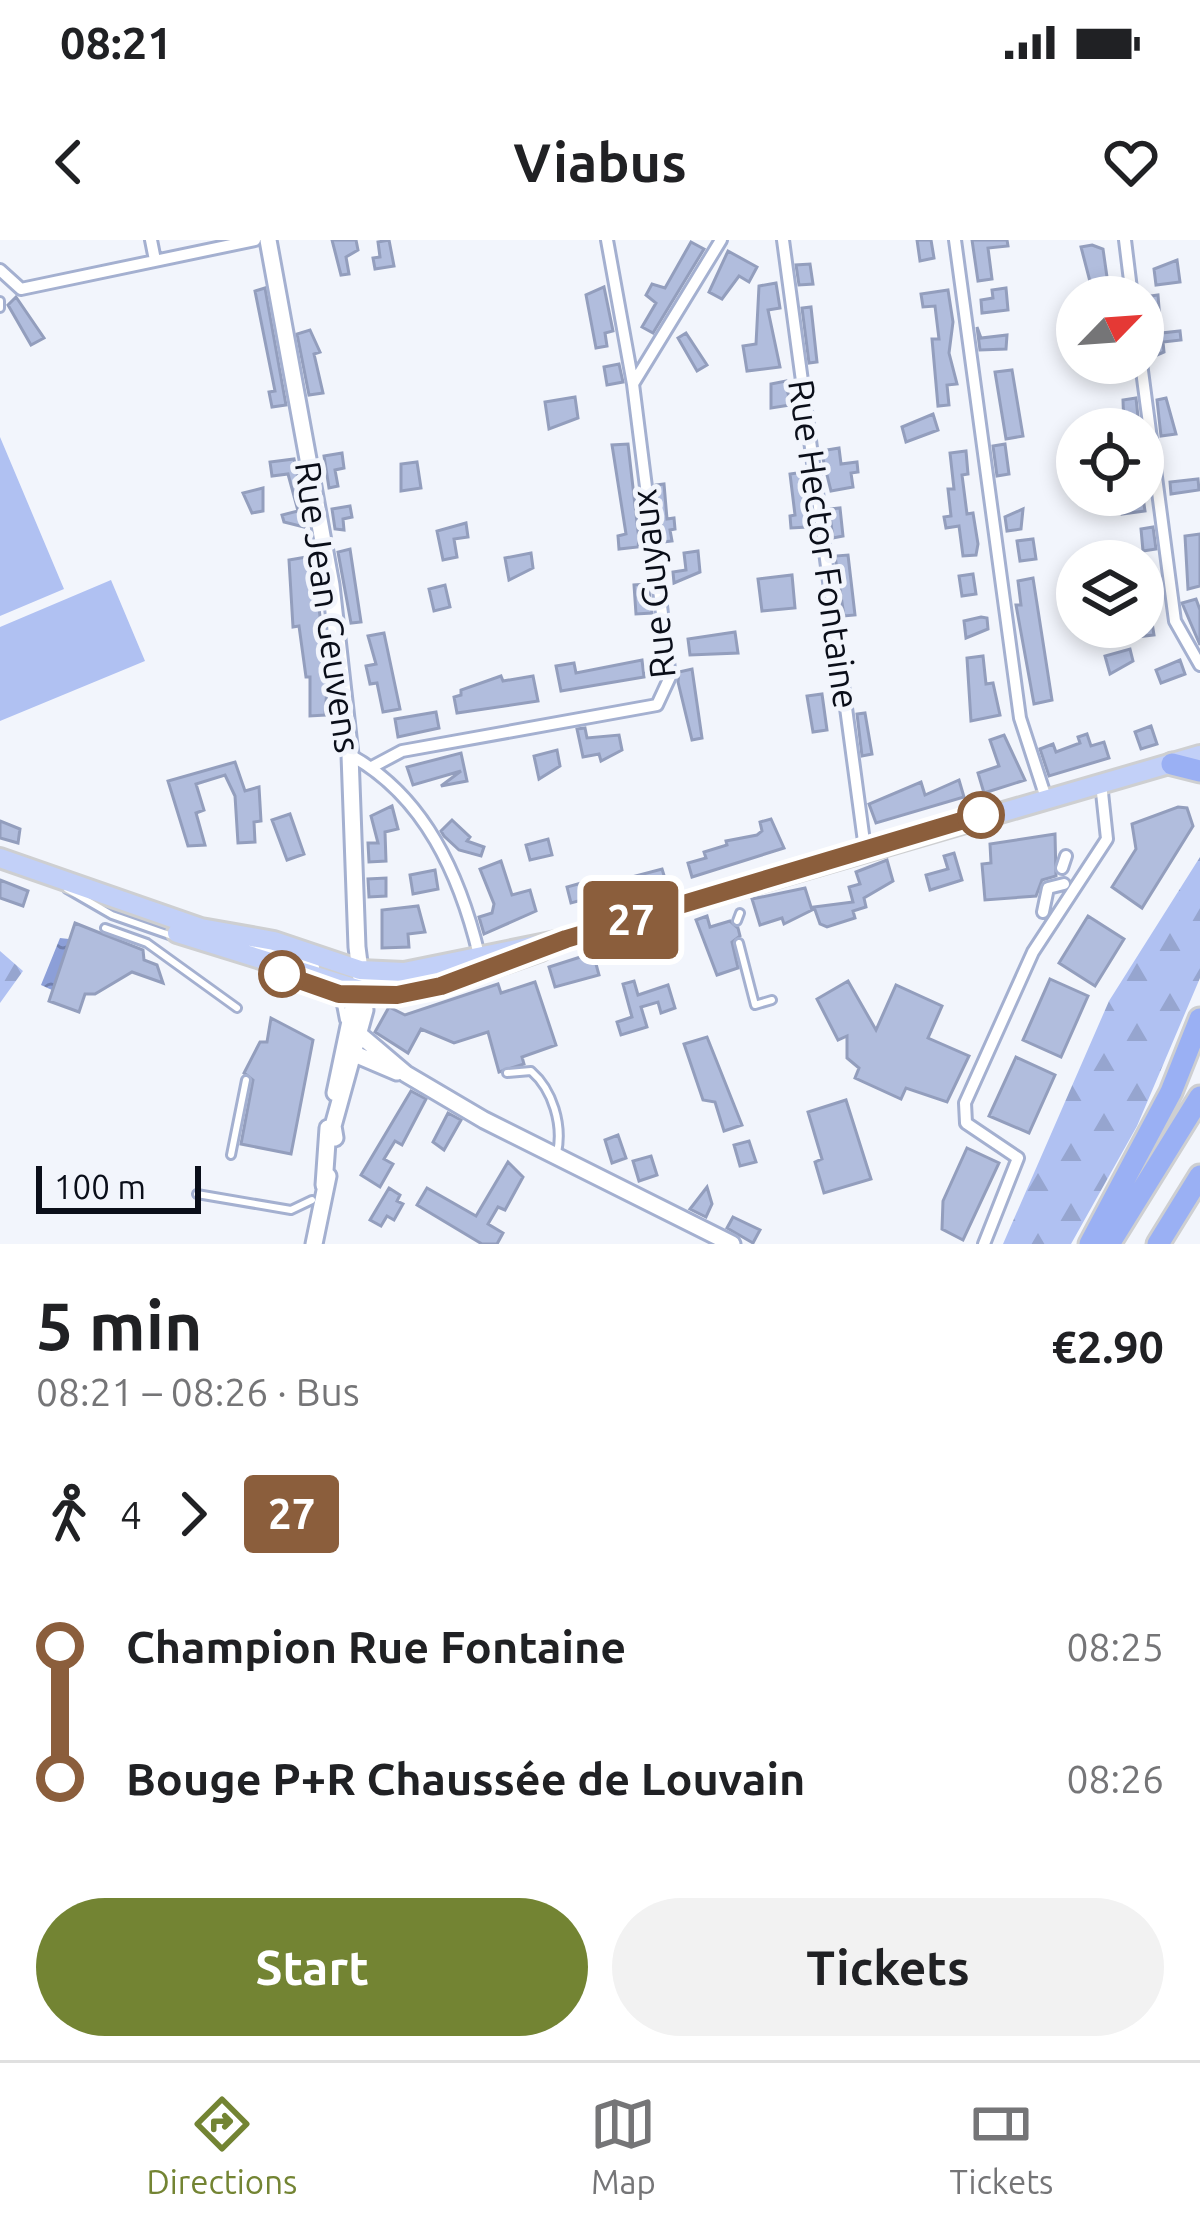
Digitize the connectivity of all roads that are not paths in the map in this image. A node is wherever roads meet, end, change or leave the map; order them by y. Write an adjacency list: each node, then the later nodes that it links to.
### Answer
1 (151, 240): 9 (street)
2 (255, 240): 9 (street)
3 (268, 240): 15 (street, Rue Jean Geuvens)
4 (607, 240): 12 (street, Rue Guyaux)
5 (721, 240): 12 (street)
6 (783, 240): 22 (street, Rue Hector Fontaine)
7 (955, 240): 21 (street)
8 (1125, 240): 11 (street)
9 (155, 260): 10 (street)
10 (0, 270)
11 (1129, 276)
12 (633, 384): 18 (street, Rue Guyaux)
13 (1144, 384): 14 (street)
14 (1198, 660)
15 (350, 754): 18 (street); 32 (street, Rue Jean Geuvens)
16 (1200, 755): 17 (main road)
17 (1172, 764): 19 (highway); 20 (main road)
18 (372, 767): 31 (street)
19 (1200, 771)
20 (1101, 783): 21 (main road); 57 (street)
21 (1046, 798): 22 (main road)
22 (866, 848): 29 (main road)
23 (0, 865): 25 (lane); 26 (main road); 32 (main road)
24 (1064, 884): 27 (street)
25 (64, 887): 26 (lane); 32 (lane)
26 (88, 902): 33 (main road)
27 (1043, 912)
28 (105, 928): 36 (lane)
29 (566, 939): 31 (main road); 32 (street); 34 (main road)
30 (740, 943): 35 (lane)
31 (479, 955): 32 (main road)
32 (360, 980): 33 (main road); 34 (main road); 37 (street); 39 (street, Rue Jean Geuvens)
33 (332, 988): 45 (lane)
34 (391, 996): 39 (street)
35 (772, 1000)
36 (237, 1008)
37 (351, 1017): 41 (street); 45 (street)
38 (1200, 1019): 58 (highway)
39 (362, 1036): 40 (street); 41 (street)
40 (379, 1053): 41 (street); 43 (street)
41 (356, 1061): 43 (street); 45 (street); 50 (street)
42 (507, 1073): 48 (lane)
43 (406, 1074): 48 (street)
44 (246, 1080): 47 (lane)
45 (338, 1082): 50 (street)
46 (1200, 1097): 59 (highway)
47 (231, 1155)
48 (556, 1156): 56 (street)
49 (1200, 1176): 54 (highway)
50 (324, 1184): 55 (street)
51 (197, 1194): 53 (lane)
52 (1200, 1195): 54 (highway)
53 (312, 1200)
54 (1176, 1214): 60 (highway)
55 (314, 1244)
56 (732, 1244)
57 (984, 1244)
58 (1090, 1244)
59 (1109, 1244)
60 (1157, 1244)

